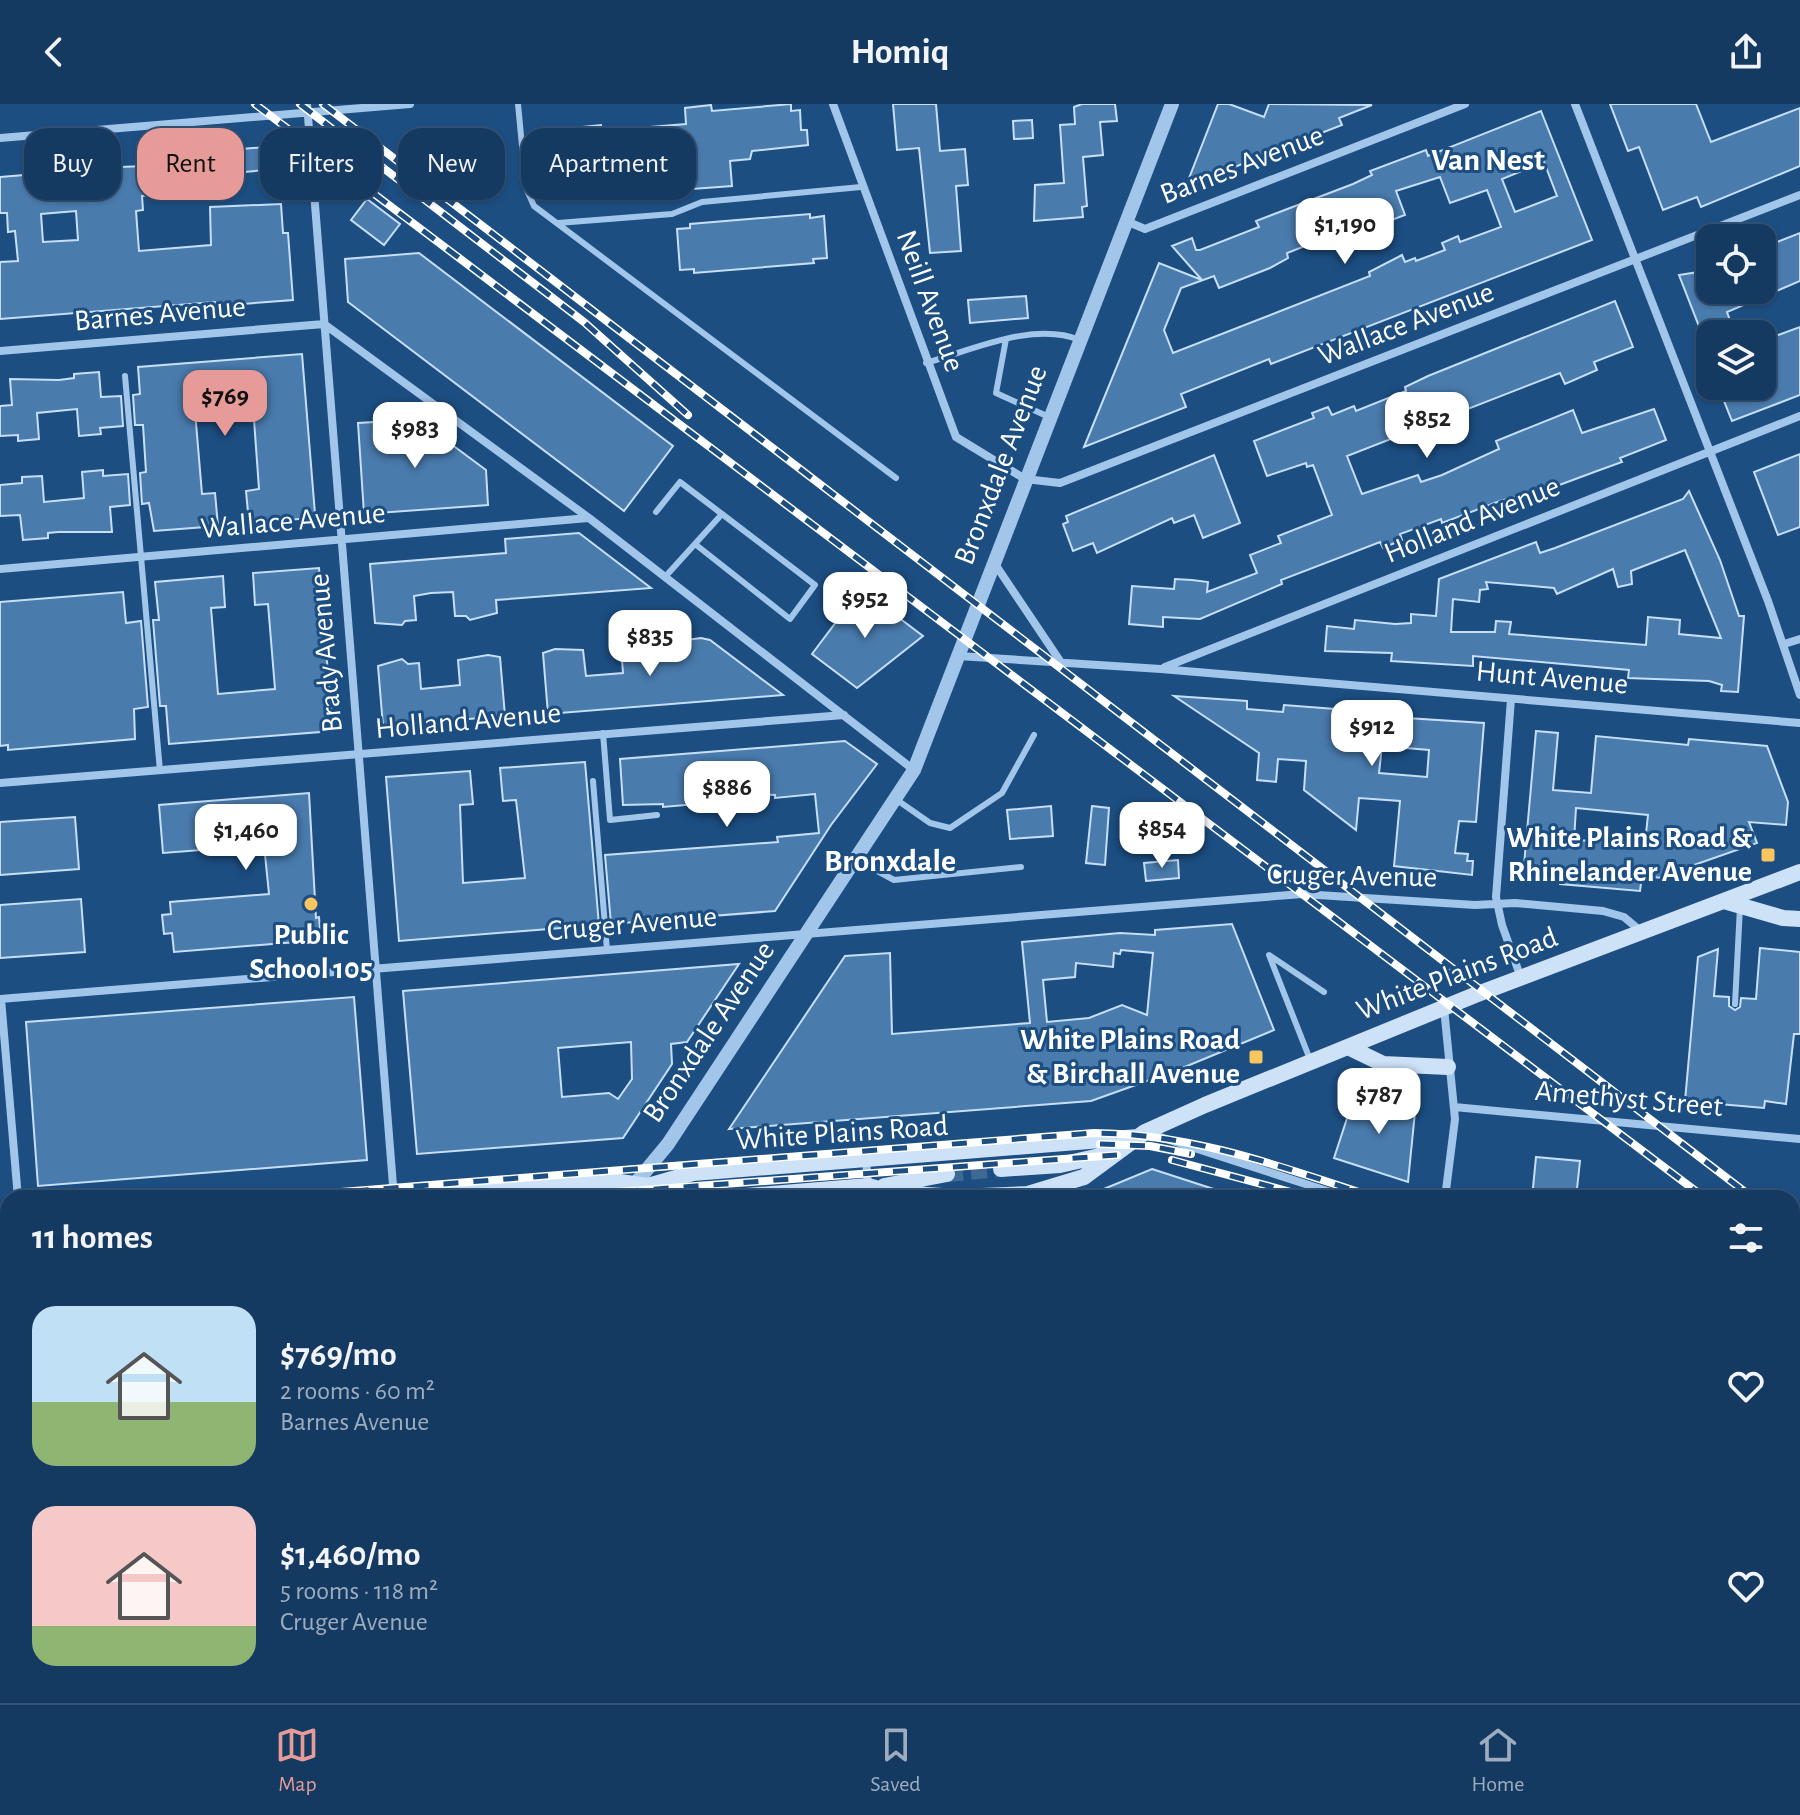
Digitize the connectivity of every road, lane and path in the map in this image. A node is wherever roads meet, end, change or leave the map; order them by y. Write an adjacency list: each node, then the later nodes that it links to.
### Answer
1 (410, 104): 7 (street)
2 (518, 104): 12 (lane)
3 (833, 104): 9 (street, Neill Avenue)
4 (1172, 104): 11 (street, Bronxdale Avenue)
5 (1465, 104): 11 (street, Barnes Avenue)
6 (1575, 104): 13 (street)
7 (307, 108): 8 (street); 14 (street, Brady Avenue)
8 (0, 138)
9 (861, 187): 12 (lane); 18 (street, Neill Avenue)
10 (1800, 195): 13 (street, Wallace Avenue)
11 (1126, 221): 16 (street, Bronxdale Avenue)
12 (558, 223): 23 (lane)
13 (1635, 259): 22 (street); 24 (street, Wallace Avenue)
14 (324, 324): 17 (street, Barnes Avenue); 27 (street); 28 (street, Brady Avenue)
15 (1006, 339): 16 (lane); 18 (lane); 21 (lane)
16 (1080, 340): 21 (street, Bronxdale Avenue)
17 (0, 351)
18 (926, 363): 24 (street, Neill Avenue)
19 (125, 376): 30 (lane)
20 (1800, 416): 22 (street, Holland Avenue)
21 (1050, 418): 24 (street, Bronxdale Avenue)
22 (1710, 452): 35 (street); 38 (street, Holland Avenue)
23 (896, 478)
24 (1025, 479): 31 (street, Bronxdale Avenue)
25 (656, 512): 26 (lane)
26 (722, 514): 29 (lane); 29 (lane)
27 (589, 518): 28 (street, Wallace Avenue); 33 (street)
28 (342, 541): 30 (street, Wallace Avenue); 45 (street, Brady Avenue)
29 (695, 544): 33 (lane)
30 (142, 558): 32 (street, Wallace Avenue); 47 (lane)
31 (993, 561): 36 (street, Bronxdale Avenue); 37 (street)
32 (0, 569)
33 (665, 577): 41 (street)
34 (1800, 639): 35 (street)
35 (1784, 644): 39 (street)
36 (958, 656): 37 (street, Hunt Avenue); 46 (street, Bronxdale Avenue)
37 (1060, 661): 38 (street, Hunt Avenue)
38 (1161, 669): 40 (street, Hunt Avenue)
39 (1800, 695)
40 (1511, 699): 42 (street, Hunt Avenue); 56 (street)
41 (844, 715): 43 (street, Holland Avenue); 46 (street)
42 (1800, 723)
43 (603, 733): 45 (street, Holland Avenue); 51 (lane)
44 (1034, 735): 50 (lane)
45 (359, 755): 47 (street, Holland Avenue); 62 (street, Brady Avenue)
46 (914, 770): 50 (street, Bronxdale Avenue)
47 (160, 771): 49 (street, Holland Avenue)
48 (593, 781): 61 (lane)
49 (0, 783)
50 (897, 800): 52 (street, Bronxdale Avenue)
51 (657, 815)
52 (857, 860): 53 (lane); 60 (street, Bronxdale Avenue)
53 (1021, 867)
54 (1800, 872): 55 (main road, White Plains Road)
55 (1724, 901): 57 (main road); 59 (main road, White Plains Road)
56 (1497, 904): 59 (street, Cruger Avenue); 60 (street, Cruger Avenue); 63 (street)
57 (1741, 907): 58 (main road); 66 (lane)
58 (1800, 919)
59 (1643, 933): 63 (main road, White Plains Road)
60 (809, 934): 61 (street, Cruger Avenue); 78 (street, Bronxdale Avenue)
61 (607, 950): 62 (street, Cruger Avenue)
62 (376, 968): 65 (street, Cruger Avenue); 80 (street, Brady Avenue)
63 (1521, 978): 67 (main road, White Plains Road)
64 (1324, 992): 69 (lane)
65 (1, 999): 79 (street)
66 (1735, 1004)
67 (1444, 1008): 68 (main road, White Plains Road); 70 (street)
68 (1348, 1047): 69 (main road, White Plains Road); 70 (main road)
69 (1311, 1062): 72 (main road, White Plains Road)
70 (1448, 1067): 71 (street)
71 (1454, 1107): 73 (street, Amethyst Street); 86 (street)
72 (1142, 1135): 74 (main road, White Plains Road); 75 (main road, White Plains Road); 85 (street)
73 (1800, 1139)
74 (1122, 1151): 76 (main road, White Plains Road); 84 (main road, White Plains Road)
75 (866, 1160): 78 (main road, White Plains Road); 82 (street)
76 (1001, 1169)
77 (947, 1174): 83 (main road, White Plains Road)
78 (637, 1189): 81 (main road, White Plains Road)
79 (17, 1190)
80 (394, 1190)
81 (512, 1190)
82 (872, 1190)
83 (876, 1190)
84 (1036, 1190)
85 (1323, 1190)
86 (1446, 1190)

